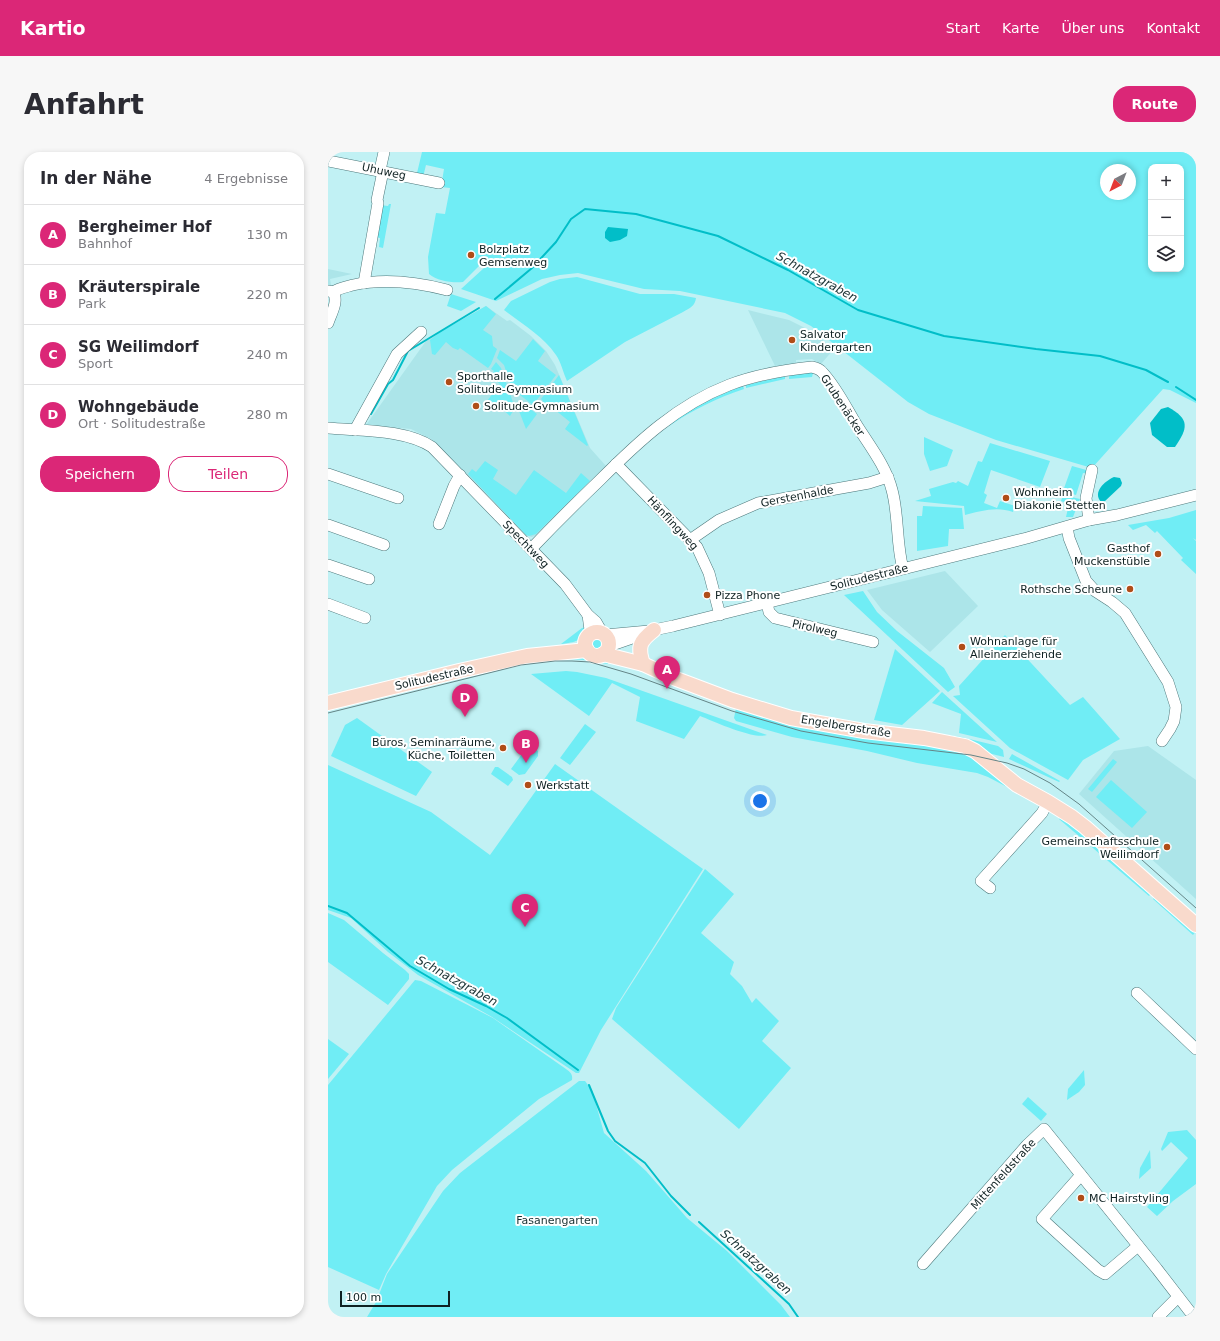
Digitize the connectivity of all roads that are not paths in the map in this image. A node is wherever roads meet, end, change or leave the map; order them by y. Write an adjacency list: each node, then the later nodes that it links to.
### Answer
1 (384, 152): 3 (street)
2 (328, 161): 3 (street, Uhuweg)
3 (380, 170): 4 (street, Uhuweg); 5 (street)
4 (439, 183)
5 (364, 283): 6 (street); 7 (street)
6 (447, 290)
7 (330, 292): 8 (street)
8 (328, 323)
9 (420, 332): 11 (street)
10 (328, 428): 11 (street, Spechtweg)
11 (355, 430): 15 (street, Spechtweg)
12 (616, 464): 16 (street, Grubenäcker); 23 (street, Hänflingweg); 25 (street, Grubenäcker)
13 (1092, 470): 19 (street)
14 (328, 474): 18 (street)
15 (460, 476): 20 (street); 25 (street, Spechtweg)
16 (888, 478): 23 (street, Gerstenhalde); 27 (street, Grubenäcker)
17 (1196, 494): 19 (street, Solitudestraße)
18 (398, 498)
19 (1089, 520): 22 (street, Solitudestraße)
20 (439, 524)
21 (328, 525): 24 (street)
22 (1067, 527): 27 (street, Solitudestraße); 40 (street)
23 (690, 540): 32 (street, Hänflingweg)
24 (384, 545)
25 (531, 549): 31 (street, Spechtweg)
26 (328, 564): 28 (street)
27 (903, 568): 29 (street, Solitudestraße)
28 (369, 579)
29 (767, 603): 32 (street, Solitudestraße); 36 (street, Pirolweg)
30 (328, 604): 33 (street)
31 (588, 614): 35 (street); 37 (street, Spechtweg)
32 (720, 615): 34 (street, Solitudestraße)
33 (366, 618)
34 (651, 630): 37 (street, Solitudestraße); 38 (main road)
35 (588, 642): 37 (main road, Solitudestraße); 37 (main road, Engelbergstraße); 39 (main road, Solitudestraße)
36 (873, 642)
37 (606, 643): 38 (main road, Engelbergstraße)
38 (639, 663): 41 (main road, Engelbergstraße)
39 (328, 703)
40 (1162, 741)
41 (1048, 802): 42 (street); 43 (main road, Engelbergstraße)
42 (990, 888)
43 (1196, 925)
44 (1137, 993): 45 (street)
45 (1196, 1049)
46 (1081, 1175): 47 (street, Mittenfeldstraße); 47 (street); 48 (street, Mittenfeldstraße)
47 (1138, 1246): 49 (street, Mittenfeldstraße)
48 (922, 1264)
49 (1178, 1297): 50 (street); 51 (street, Mittenfeldstraße)
50 (1158, 1317)
51 (1194, 1317)

